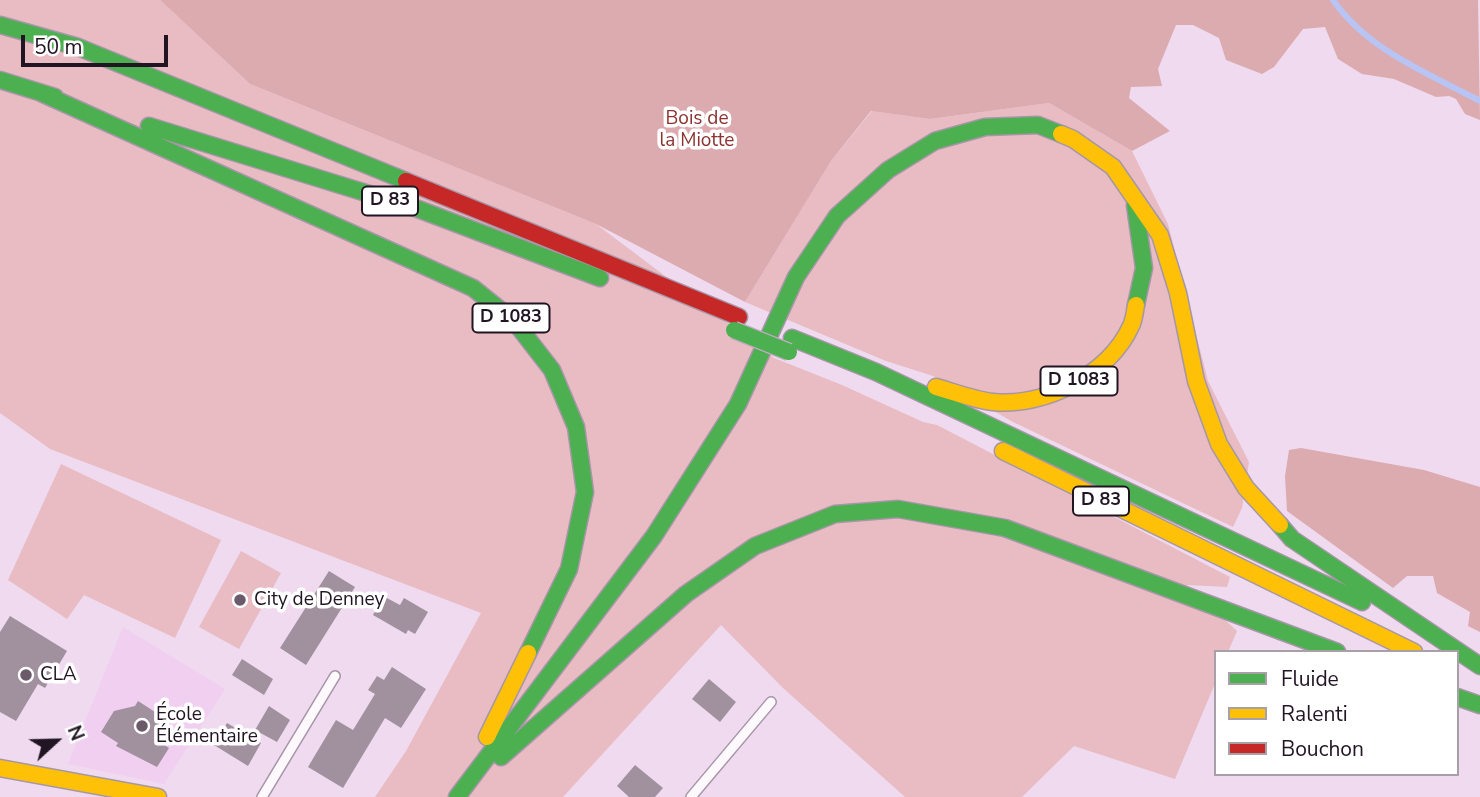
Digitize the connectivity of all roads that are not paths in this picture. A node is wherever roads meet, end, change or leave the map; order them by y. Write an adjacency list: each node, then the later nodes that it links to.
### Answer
1 (0, 25): 5 (main road, D 83)
2 (0, 80): 3 (main road, D 83)
3 (39, 92): 5 (main road, D 83); 23 (main road, D 1083)
4 (1133, 195): 7 (main road, D 1083); 10 (main road, D 1083); 23 (main road, D 1083)
5 (736, 323): 6 (main road, D 83, bridge)
6 (790, 345): 7 (main road, D 83); 8 (main road, D 83)
7 (876, 372): 10 (main road, D 83)
8 (953, 426)
9 (989, 444): 12 (main road, D 83)
10 (1442, 640): 13 (main road, D 83)
11 (1332, 650): 23 (main road)
12 (1409, 650)
13 (1457, 650)
14 (1459, 652): 15 (main road, D 83)
15 (1480, 666)
16 (1459, 668): 17 (main road)
17 (1480, 673)
18 (335, 676): 25 (lane)
19 (1459, 698): 21 (main road)
20 (771, 702): 26 (lane)
21 (1480, 705)
22 (0, 768): 24 (main road)
23 (457, 796)
24 (158, 797)
25 (262, 797)
26 (691, 797)

